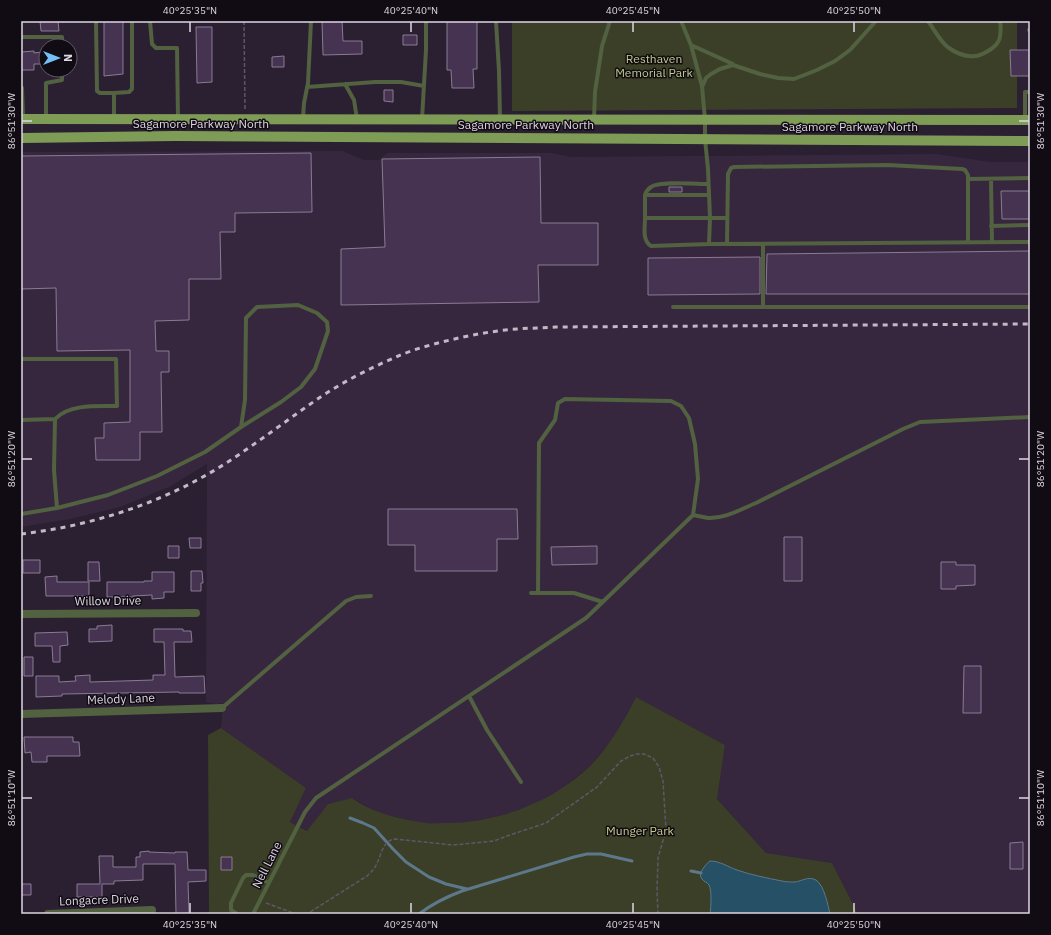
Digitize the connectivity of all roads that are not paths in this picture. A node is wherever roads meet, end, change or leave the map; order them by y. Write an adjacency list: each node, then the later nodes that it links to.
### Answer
1 (96, 21): 23 (lane)
2 (132, 21): 23 (lane)
3 (150, 21): 27 (lane)
4 (311, 21): 21 (lane)
5 (426, 21): 18 (lane)
6 (496, 21): 31 (lane)
7 (610, 21): 32 (lane)
8 (681, 21): 14 (lane)
9 (876, 21): 15 (lane)
10 (928, 21): 11 (lane)
11 (1000, 21)
12 (21, 37): 13 (lane)
13 (62, 38)
14 (691, 45): 15 (lane); 19 (lane)
15 (733, 64): 19 (lane)
16 (62, 78): 25 (lane)
17 (345, 84): 18 (lane); 21 (lane); 29 (lane)
18 (424, 86): 30 (lane)
19 (702, 86): 33 (lane)
20 (21, 87): 24 (lane)
21 (307, 87): 28 (lane)
22 (1030, 92): 34 (lane)
23 (114, 93): 26 (lane)
24 (22, 119): 25 (main road, Sagamore Parkway North)
25 (46, 119): 26 (main road, Sagamore Parkway North)
26 (114, 119): 27 (main road, Sagamore Parkway North)
27 (178, 119): 28 (main road, Sagamore Parkway North)
28 (303, 119): 29 (main road, Sagamore Parkway North)
29 (357, 119): 30 (main road, Sagamore Parkway North)
30 (422, 119): 31 (main road, Sagamore Parkway North)
31 (500, 120): 32 (main road, Sagamore Parkway North)
32 (594, 120): 33 (main road, Sagamore Parkway North)
33 (705, 120): 34 (main road, Sagamore Parkway North); 36 (lane)
34 (1028, 120)
35 (21, 138): 36 (main road, Sagamore Parkway North)
36 (705, 139): 37 (main road, Sagamore Parkway North); 41 (lane)
37 (1030, 141)
38 (1030, 178): 40 (lane)
39 (968, 179): 40 (lane); 46 (lane); 49 (lane)
40 (992, 179): 48 (lane)
41 (708, 184): 42 (lane); 43 (lane)
42 (645, 195): 43 (lane); 44 (lane)
43 (709, 196): 45 (lane)
44 (645, 218): 45 (lane); 52 (lane)
45 (710, 218): 46 (lane); 52 (lane)
46 (727, 218): 53 (lane)
47 (1030, 225): 48 (lane)
48 (992, 226): 50 (lane)
49 (968, 242): 50 (lane); 54 (lane)
50 (992, 242): 51 (lane)
51 (1030, 242)
52 (709, 244): 53 (lane)
53 (727, 244): 54 (lane)
54 (763, 244): 56 (lane)
55 (673, 307): 56 (lane)
56 (763, 307): 57 (lane)
57 (1030, 307)
58 (21, 358): 60 (lane)
59 (1030, 417): 65 (lane)
60 (55, 419): 61 (lane); 63 (lane)
61 (21, 420)
62 (241, 427): 62 (lane); 63 (lane)
63 (58, 508): 64 (lane)
64 (21, 514)
65 (693, 515): 66 (lane); 69 (lane, Nell Lane)
66 (538, 592): 67 (lane); 69 (lane)
67 (531, 593)
68 (371, 596): 73 (lane)
69 (603, 602): 72 (lane, Nell Lane)
70 (196, 613): 71 (street, Willow Drive)
71 (21, 614)
72 (470, 696): 75 (lane); 76 (lane, Nell Lane)
73 (222, 708): 74 (street, Melody Lane)
74 (21, 714)
75 (521, 782)
76 (269, 883): 79 (lane); 80 (lane, Nell Lane)
77 (152, 910): 78 (street, Longacre Drive)
78 (48, 914)
79 (237, 914)
80 (253, 914)

